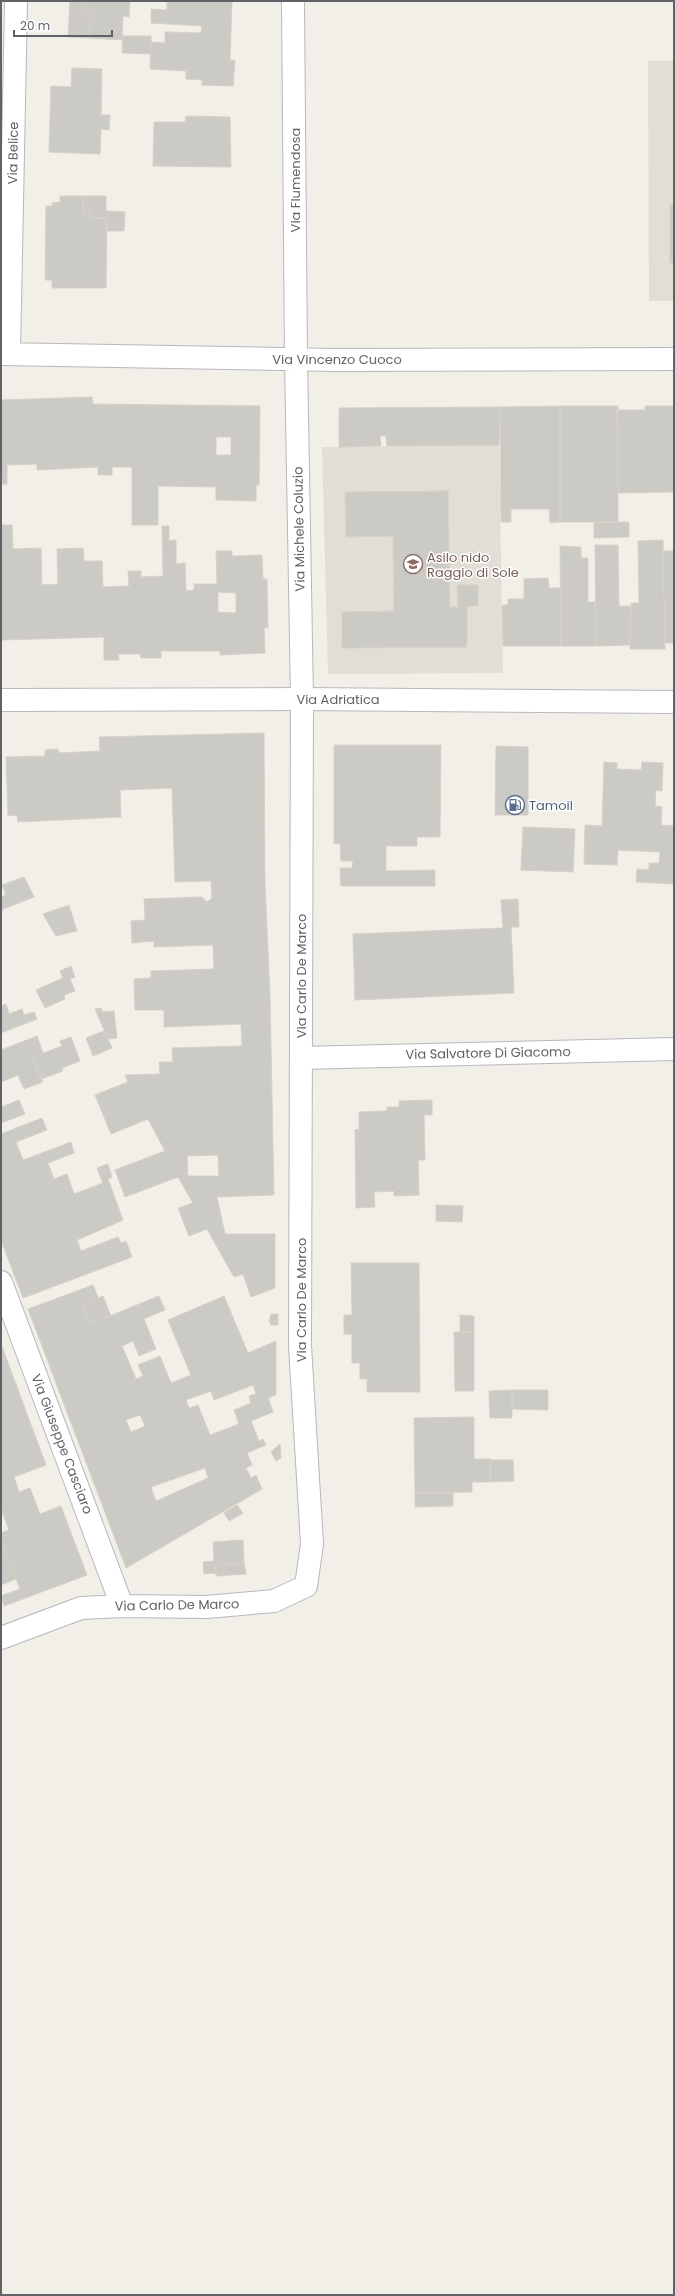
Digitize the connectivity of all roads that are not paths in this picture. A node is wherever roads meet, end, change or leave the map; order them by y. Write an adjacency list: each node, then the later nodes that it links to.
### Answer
1 (16, 1): 3 (street, Via Belice)
2 (293, 1): 4 (street, Via Flumendosa)
3 (5, 354): 4 (street, Via Vincenzo Cuoco)
4 (296, 359): 5 (street, Via Vincenzo Cuoco); 6 (street, Via Michele Coluzio)
5 (674, 359)
6 (302, 699): 7 (street, Via Adriatica); 8 (street, Via Adriatica); 10 (street, Via Carlo De Marco)
7 (1, 700)
8 (674, 702)
9 (674, 1049): 10 (street, Via Salvatore Di Giacomo)
10 (301, 1058): 12 (street, Via Carlo De Marco)
11 (1, 1282): 12 (street, Via Giuseppe Casciaro)
12 (122, 1606): 13 (street, Via Carlo De Marco)
13 (1, 1638)

